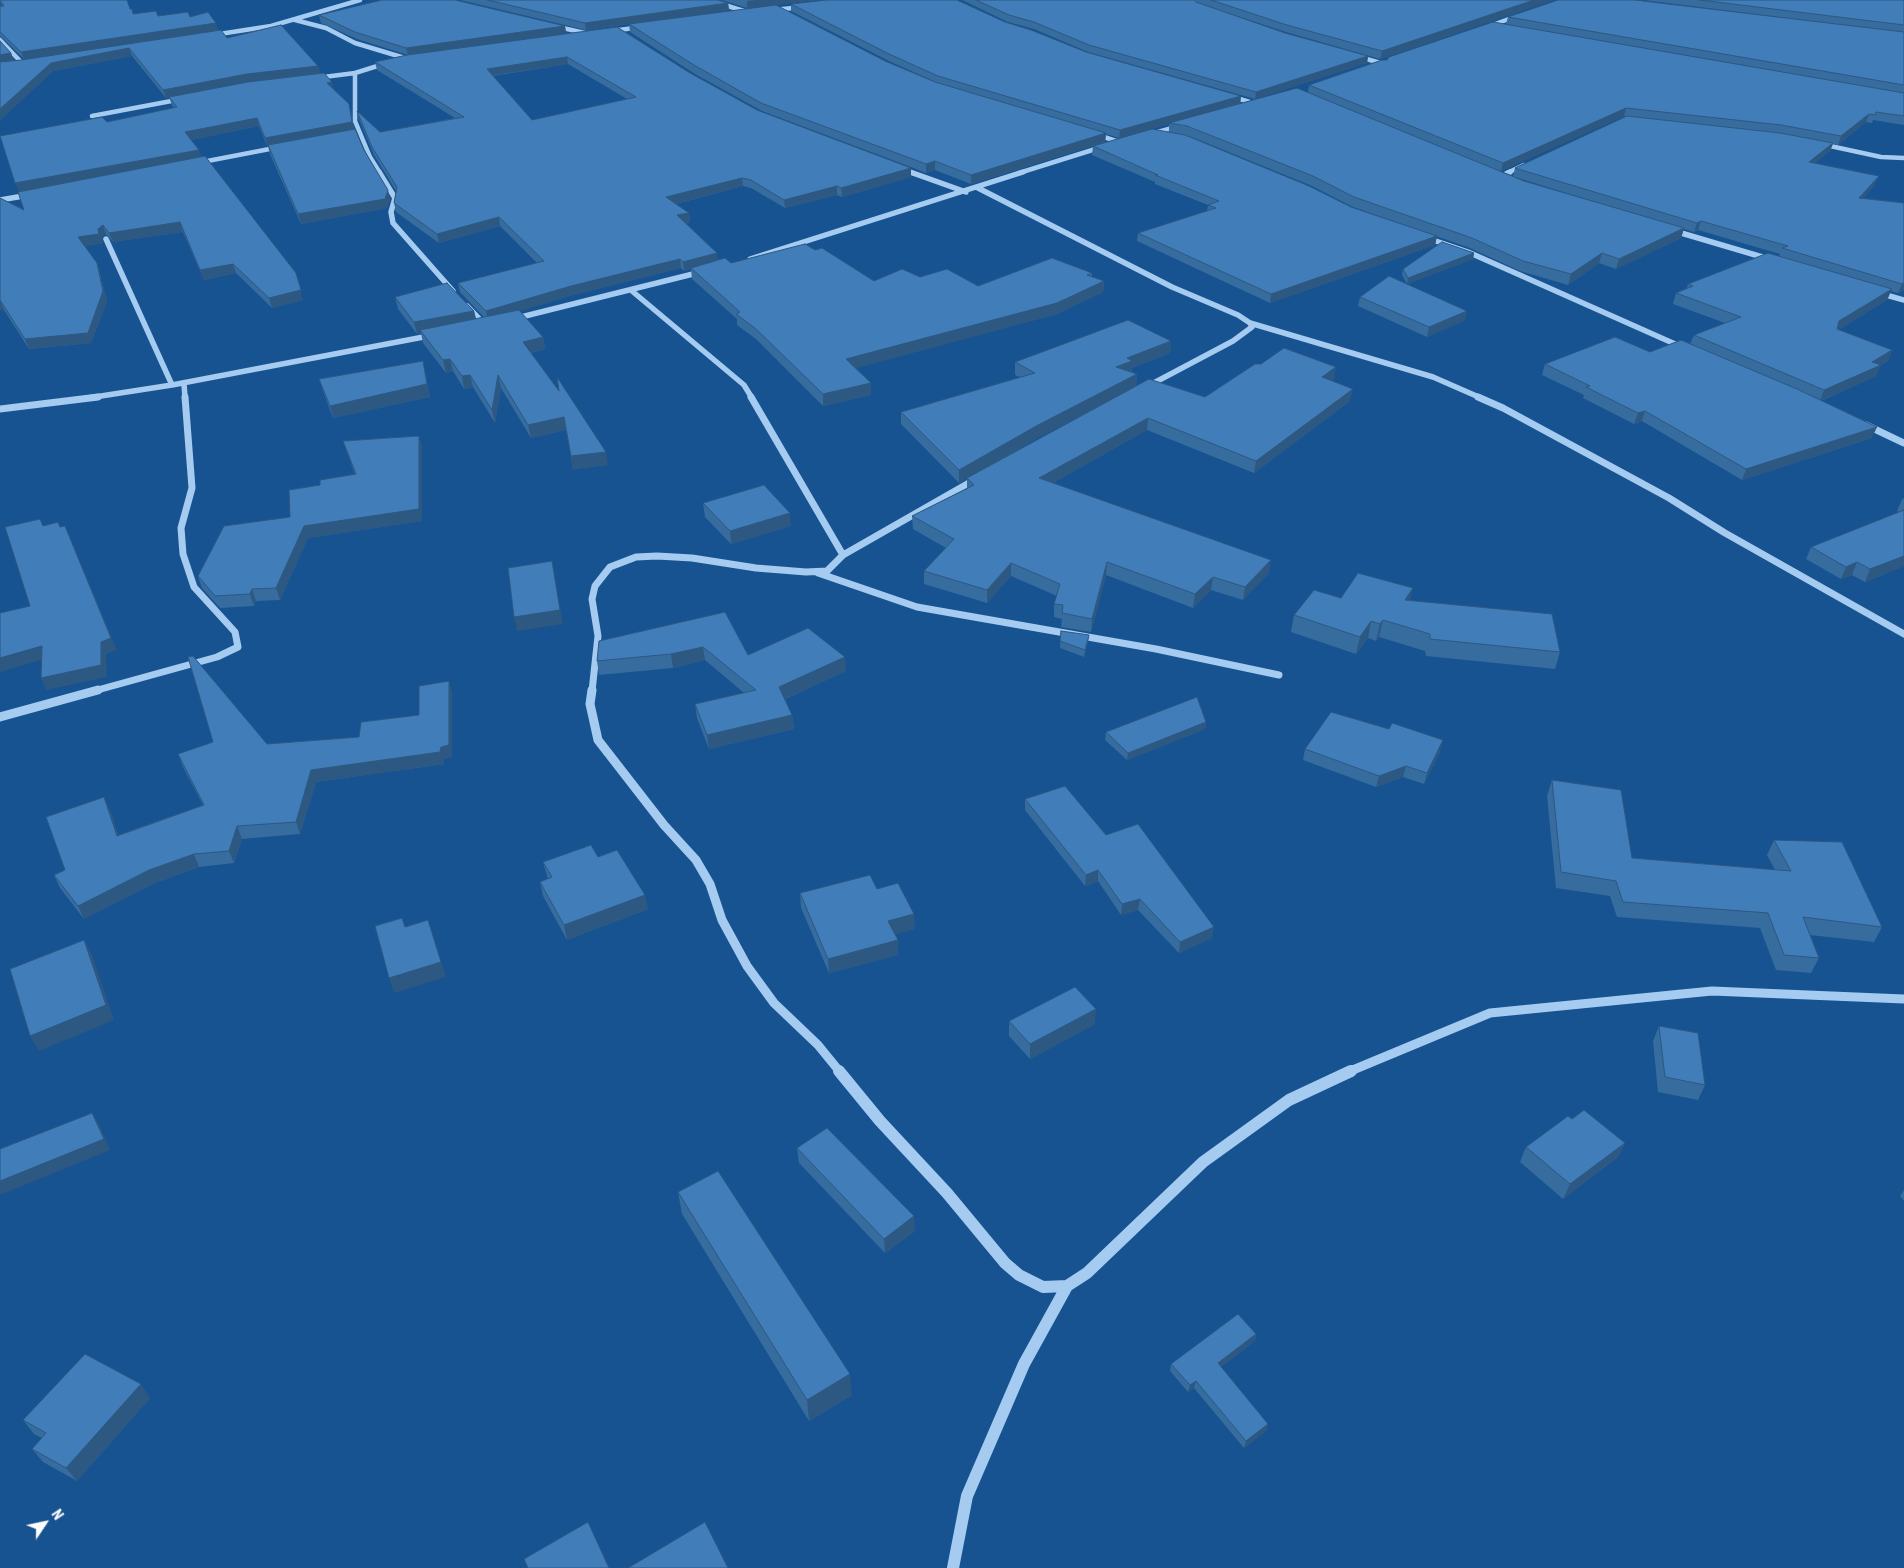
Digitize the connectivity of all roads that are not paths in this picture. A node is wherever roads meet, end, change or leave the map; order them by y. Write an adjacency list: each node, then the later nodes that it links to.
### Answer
1 (360, 0): 11 (street)
2 (709, 0): 6 (street)
3 (806, 6): 4 (street)
4 (780, 10): 5 (street); 10 (street)
5 (763, 11)
6 (747, 12): 7 (street); 9 (street)
7 (755, 12)
8 (1528, 13): 13 (street)
9 (737, 14)
10 (787, 14)
11 (295, 20): 22 (street); 27 (street)
12 (551, 25): 20 (street)
13 (1491, 25): 15 (street); 16 (street)
14 (648, 26): 17 (street)
15 (1500, 27)
16 (1482, 28)
17 (619, 30): 18 (street); 21 (street)
18 (604, 32)
19 (597, 33): 20 (street)
20 (589, 34): 23 (street)
21 (627, 35)
22 (204, 36)
23 (570, 37)
24 (0, 40): 32 (street)
25 (1348, 54): 33 (street)
26 (418, 58): 27 (street)
27 (408, 59): 29 (street)
28 (1393, 60): 33 (street)
29 (399, 61)
30 (32, 63): 32 (street)
31 (390, 63): 36 (street)
32 (23, 64): 34 (street)
33 (1384, 64): 35 (street)
34 (15, 65)
35 (1368, 69)
36 (356, 74): 37 (street); 46 (street)
37 (312, 79)
38 (1228, 96): 41 (street)
39 (185, 98): 43 (street)
40 (1264, 102): 41 (street)
41 (1256, 104): 42 (street)
42 (1240, 108)
43 (92, 116)
44 (1188, 124): 45 (street)
45 (1179, 126): 48 (street); 50 (street)
46 (359, 133): 49 (street); 78 (street)
47 (1092, 133): 54 (street)
48 (1182, 133)
49 (349, 134)
50 (1152, 134): 51 (street); 52 (street)
51 (1144, 136)
52 (1168, 136)
53 (1127, 140): 54 (street)
54 (1119, 142): 62 (street)
55 (1817, 143): 57 (street)
56 (291, 145): 59 (street)
57 (1904, 158)
58 (1533, 161): 61 (street)
59 (194, 164)
60 (897, 167): 63 (street)
61 (1508, 180)
62 (978, 188): 63 (street); 77 (street)
63 (966, 192): 70 (street)
64 (39, 193): 65 (street)
65 (0, 200)
66 (1661, 227): 69 (street)
67 (1414, 233): 81 (street)
68 (106, 239): 83 (street)
69 (1774, 261)
70 (739, 262)
71 (712, 270): 72 (street)
72 (632, 291): 75 (street); 89 (street)
73 (1868, 291): 74 (street)
74 (1904, 300)
75 (504, 321)
76 (495, 323): 78 (street)
77 (1250, 323): 84 (street); 91 (street)
78 (486, 326): 79 (street)
79 (476, 327)
80 (437, 335): 82 (street)
81 (1693, 352)
82 (184, 383): 83 (street); 93 (street)
83 (172, 385): 85 (street)
84 (1144, 389)
85 (0, 409)
86 (1862, 424): 87 (street)
87 (1904, 442)
88 (980, 477): 89 (street)
89 (843, 555): 90 (street)
90 (818, 572): 92 (street); 95 (street)
91 (1904, 634)
92 (1279, 675)
93 (0, 717)
94 (1904, 999): 95 (street)
95 (1067, 1286): 96 (street)
96 (953, 1568)

